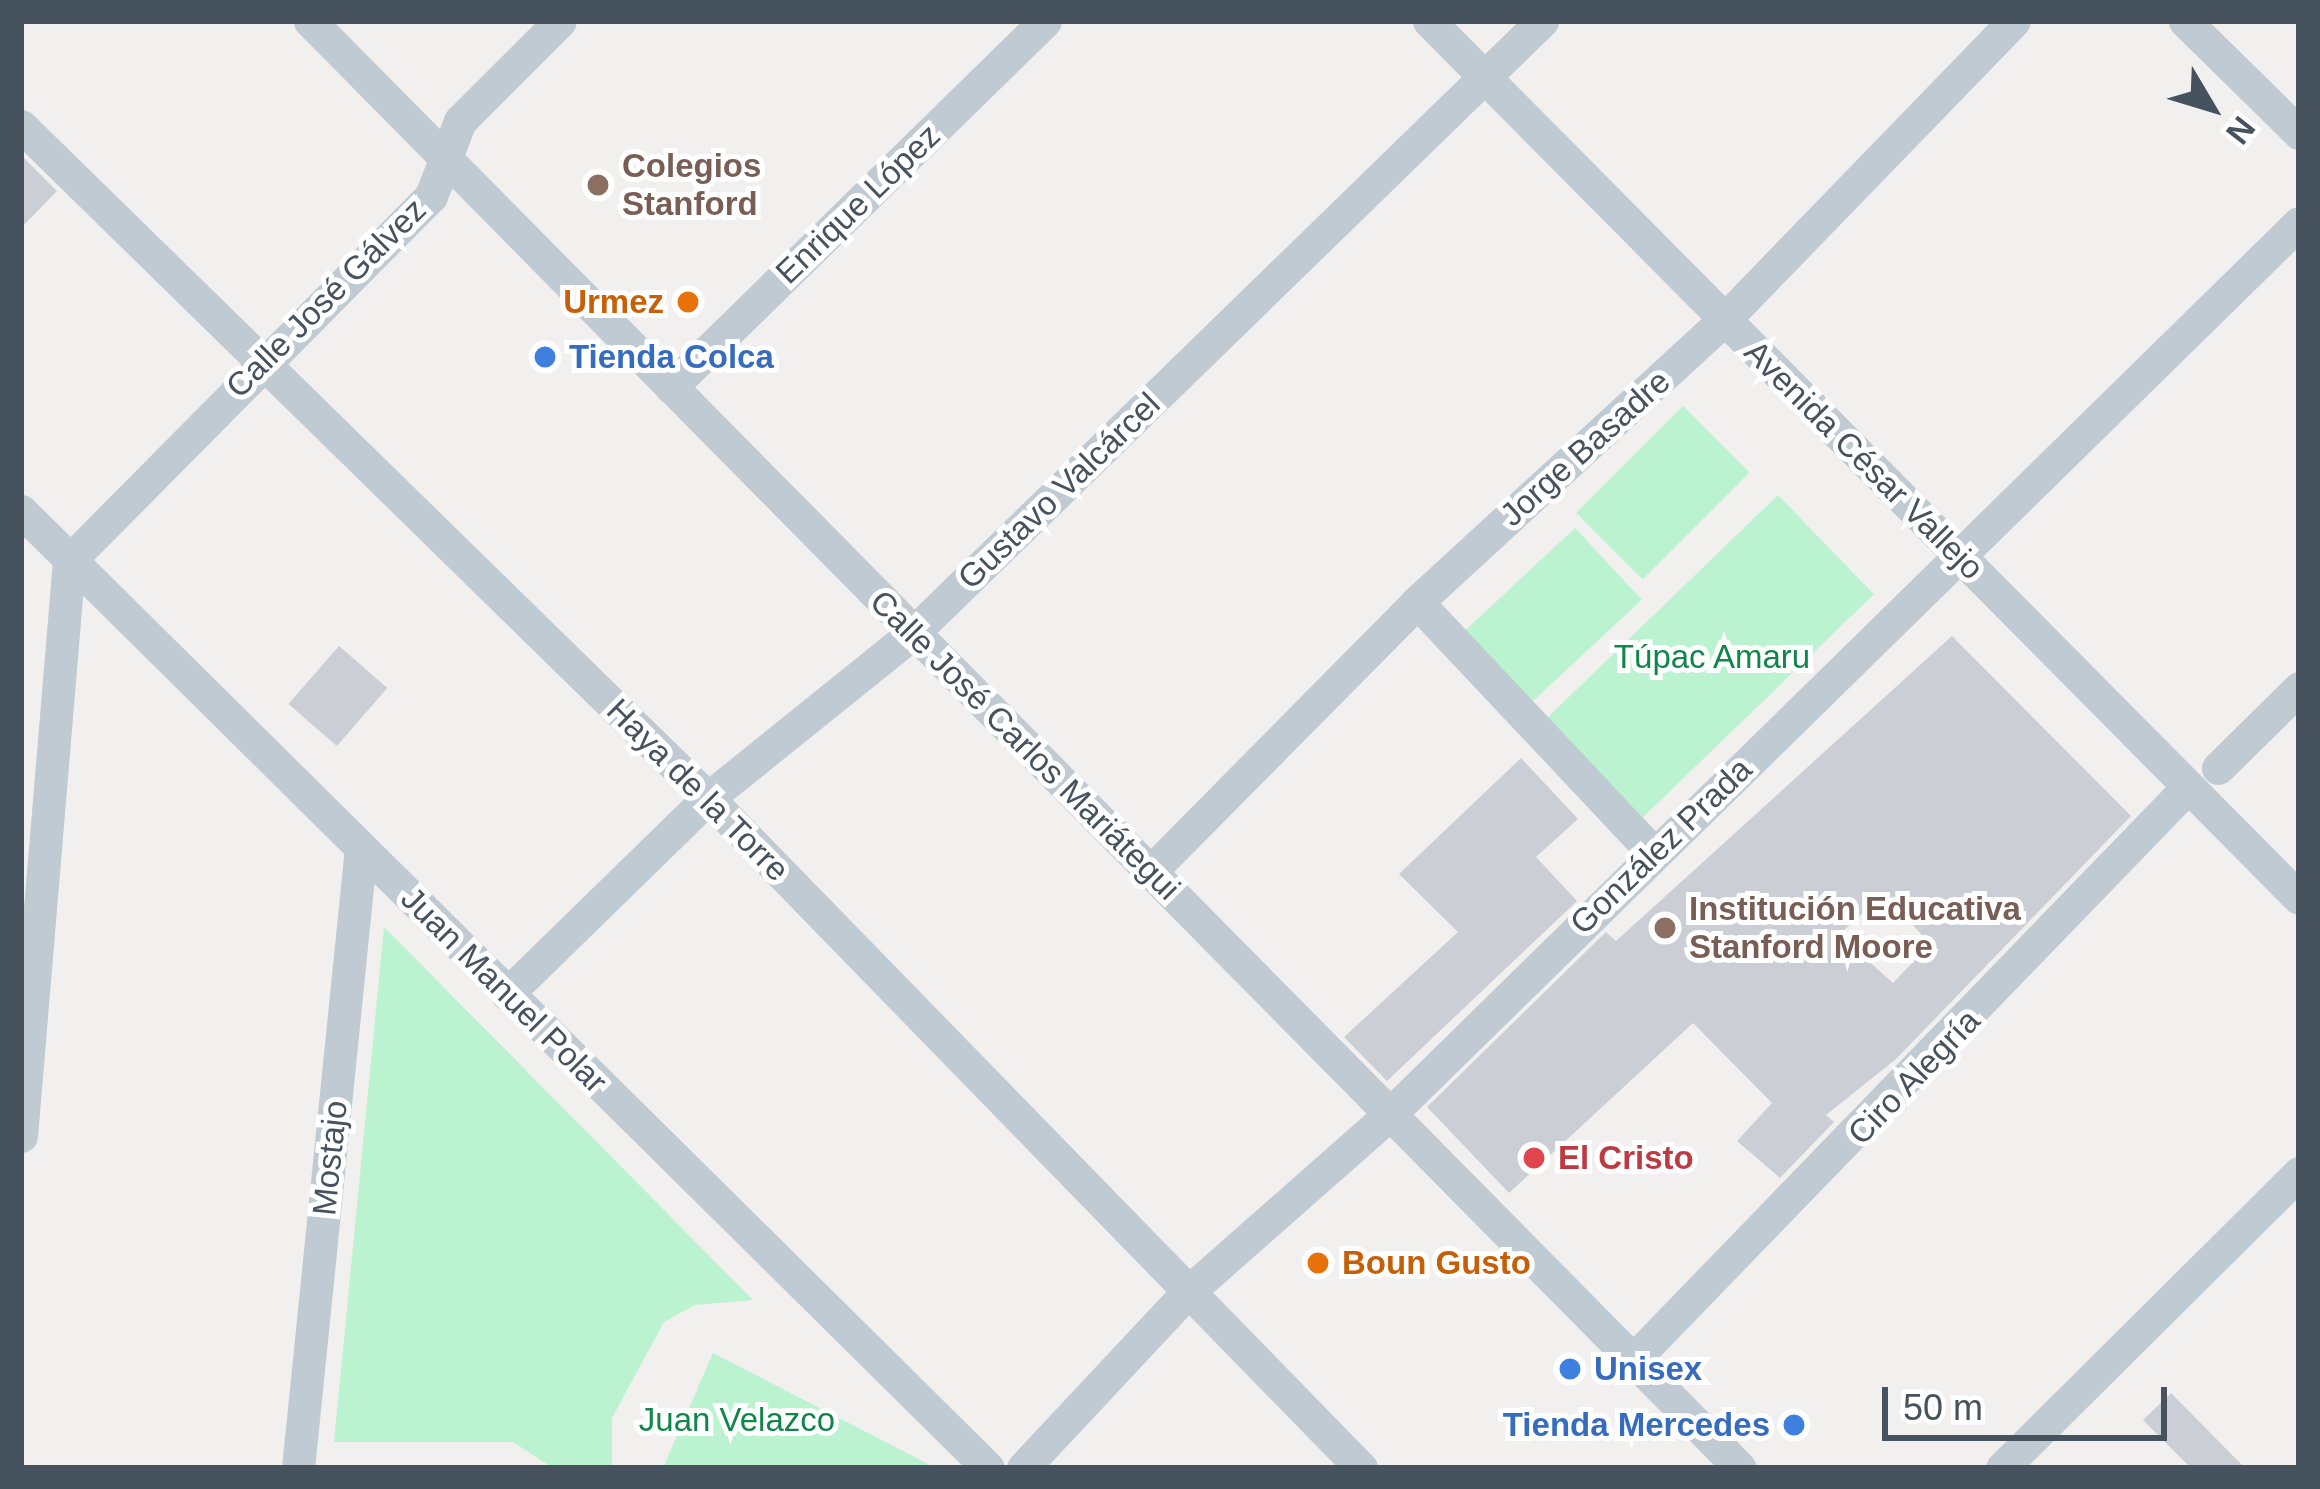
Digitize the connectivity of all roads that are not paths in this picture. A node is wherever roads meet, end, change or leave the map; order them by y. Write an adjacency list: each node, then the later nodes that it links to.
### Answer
1 (310, 21): 11 (street, Calle José Carlos Mariátegui)
2 (560, 21): 11 (street, Calle José Gálvez)
3 (1045, 21): 15 (street, Enrique López)
4 (1430, 21): 8 (street, Avenida César Vallejo)
5 (1542, 21): 8 (street, Gustavo Valcárcel)
6 (2014, 21): 13 (street, Jorge Basadre)
7 (2185, 21): 10 (street)
8 (1486, 78): 13 (street, Avenida César Vallejo); 20 (street, Gustavo Valcárcel)
9 (21, 126): 14 (street, Haya de la Torre)
10 (2299, 133)
11 (444, 160): 14 (street, Calle José Gálvez); 15 (street, Calle José Carlos Mariátegui)
12 (2299, 224): 17 (street, González Prada)
13 (1725, 320): 17 (street, Avenida César Vallejo); 19 (street, Jorge Basadre)
14 (260, 363): 18 (street, Calle José Gálvez); 24 (street, Haya de la Torre)
15 (671, 387): 20 (street, Calle José Carlos Mariátegui)
16 (21, 511): 18 (street, Juan Manuel Polar)
17 (1961, 557): 23 (street, Avenida César Vallejo); 26 (street, González Prada)
18 (69, 561): 25 (street, Juan Manuel Polar); 31 (street)
19 (1417, 602): 26 (street); 27 (street, Jorge Basadre)
20 (913, 633): 24 (street, Gustavo Valcárcel); 27 (street, Calle José Carlos Mariátegui)
21 (2299, 688): 22 (street)
22 (2218, 768)
23 (2187, 788): 28 (street, Avenida César Vallejo); 34 (street, Ciro Alegría)
24 (708, 798): 29 (street, Gustavo Valcárcel); 33 (street, Haya de la Torre)
25 (361, 848): 29 (street, Juan Manuel Polar); 35 (street, Mostajo)
26 (1653, 852): 30 (street, González Prada)
27 (1151, 872): 30 (street, Calle José Carlos Mariátegui)
28 (2299, 898)
29 (507, 994): 36 (street, Juan Manuel Polar)
30 (1389, 1115): 33 (street, González Prada); 34 (street, Calle José Carlos Mariátegui)
31 (21, 1136)
32 (2299, 1173): 40 (street)
33 (1187, 1293): 37 (street, González Prada); 38 (street, Haya de la Torre)
34 (1634, 1359): 39 (street, Calle José Carlos Mariátegui)
35 (298, 1468)
36 (988, 1468)
37 (1023, 1468)
38 (1361, 1468)
39 (1740, 1468)
40 (2002, 1468)

